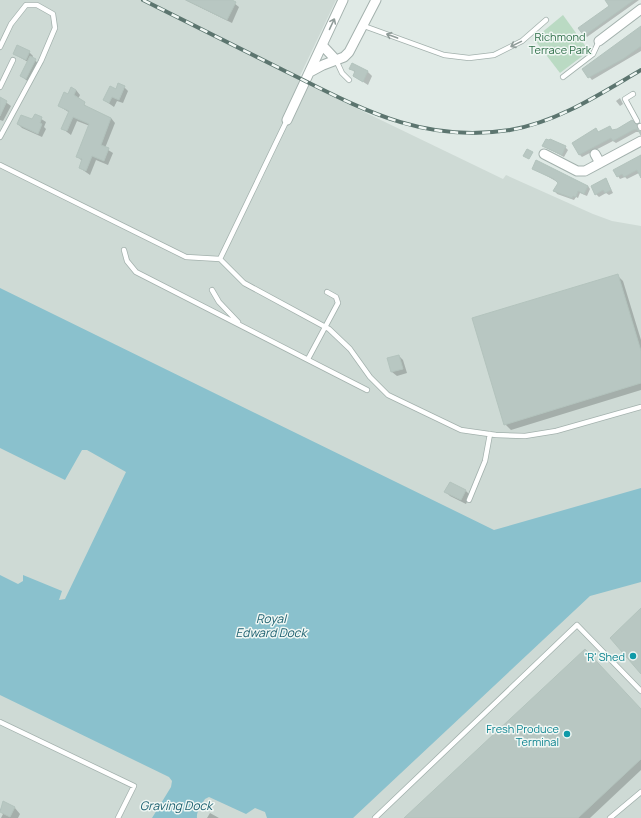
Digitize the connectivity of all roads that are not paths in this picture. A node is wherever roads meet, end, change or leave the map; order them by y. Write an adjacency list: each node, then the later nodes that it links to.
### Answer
1 (376, 0): 5 (street)
2 (342, 1): 7 (street, one-way to 2)
3 (641, 10): 6 (street)
4 (546, 20): 5 (lane, one-way to 5)
5 (364, 26): 10 (street)
6 (599, 41): 12 (lane)
7 (322, 45): 10 (street); 11 (street)
8 (0, 47): 18 (lane)
9 (13, 60): 14 (lane)
10 (336, 60): 11 (street); 13 (lane)
11 (310, 72): 16 (street)
12 (564, 77)
13 (349, 80)
14 (0, 87)
15 (633, 94): 17 (lane)
16 (287, 120): 25 (lane)
17 (639, 125)
18 (0, 137)
19 (641, 141): 22 (street)
20 (544, 154): 22 (street)
21 (595, 154): 22 (street)
22 (600, 163)
23 (0, 165): 25 (lane)
24 (124, 250): 28 (lane)
25 (220, 259): 29 (lane)
26 (212, 290): 28 (lane)
27 (327, 292): 29 (lane)
28 (241, 325): 30 (lane)
29 (325, 327): 30 (lane); 33 (lane)
30 (308, 359): 31 (lane)
31 (367, 390)
32 (641, 407): 33 (lane)
33 (490, 434): 34 (lane)
34 (469, 500)
35 (641, 691): 39 (lane)
36 (0, 722): 38 (lane)
37 (641, 792): 40 (lane)
38 (118, 818)
39 (374, 818)
40 (610, 818)

